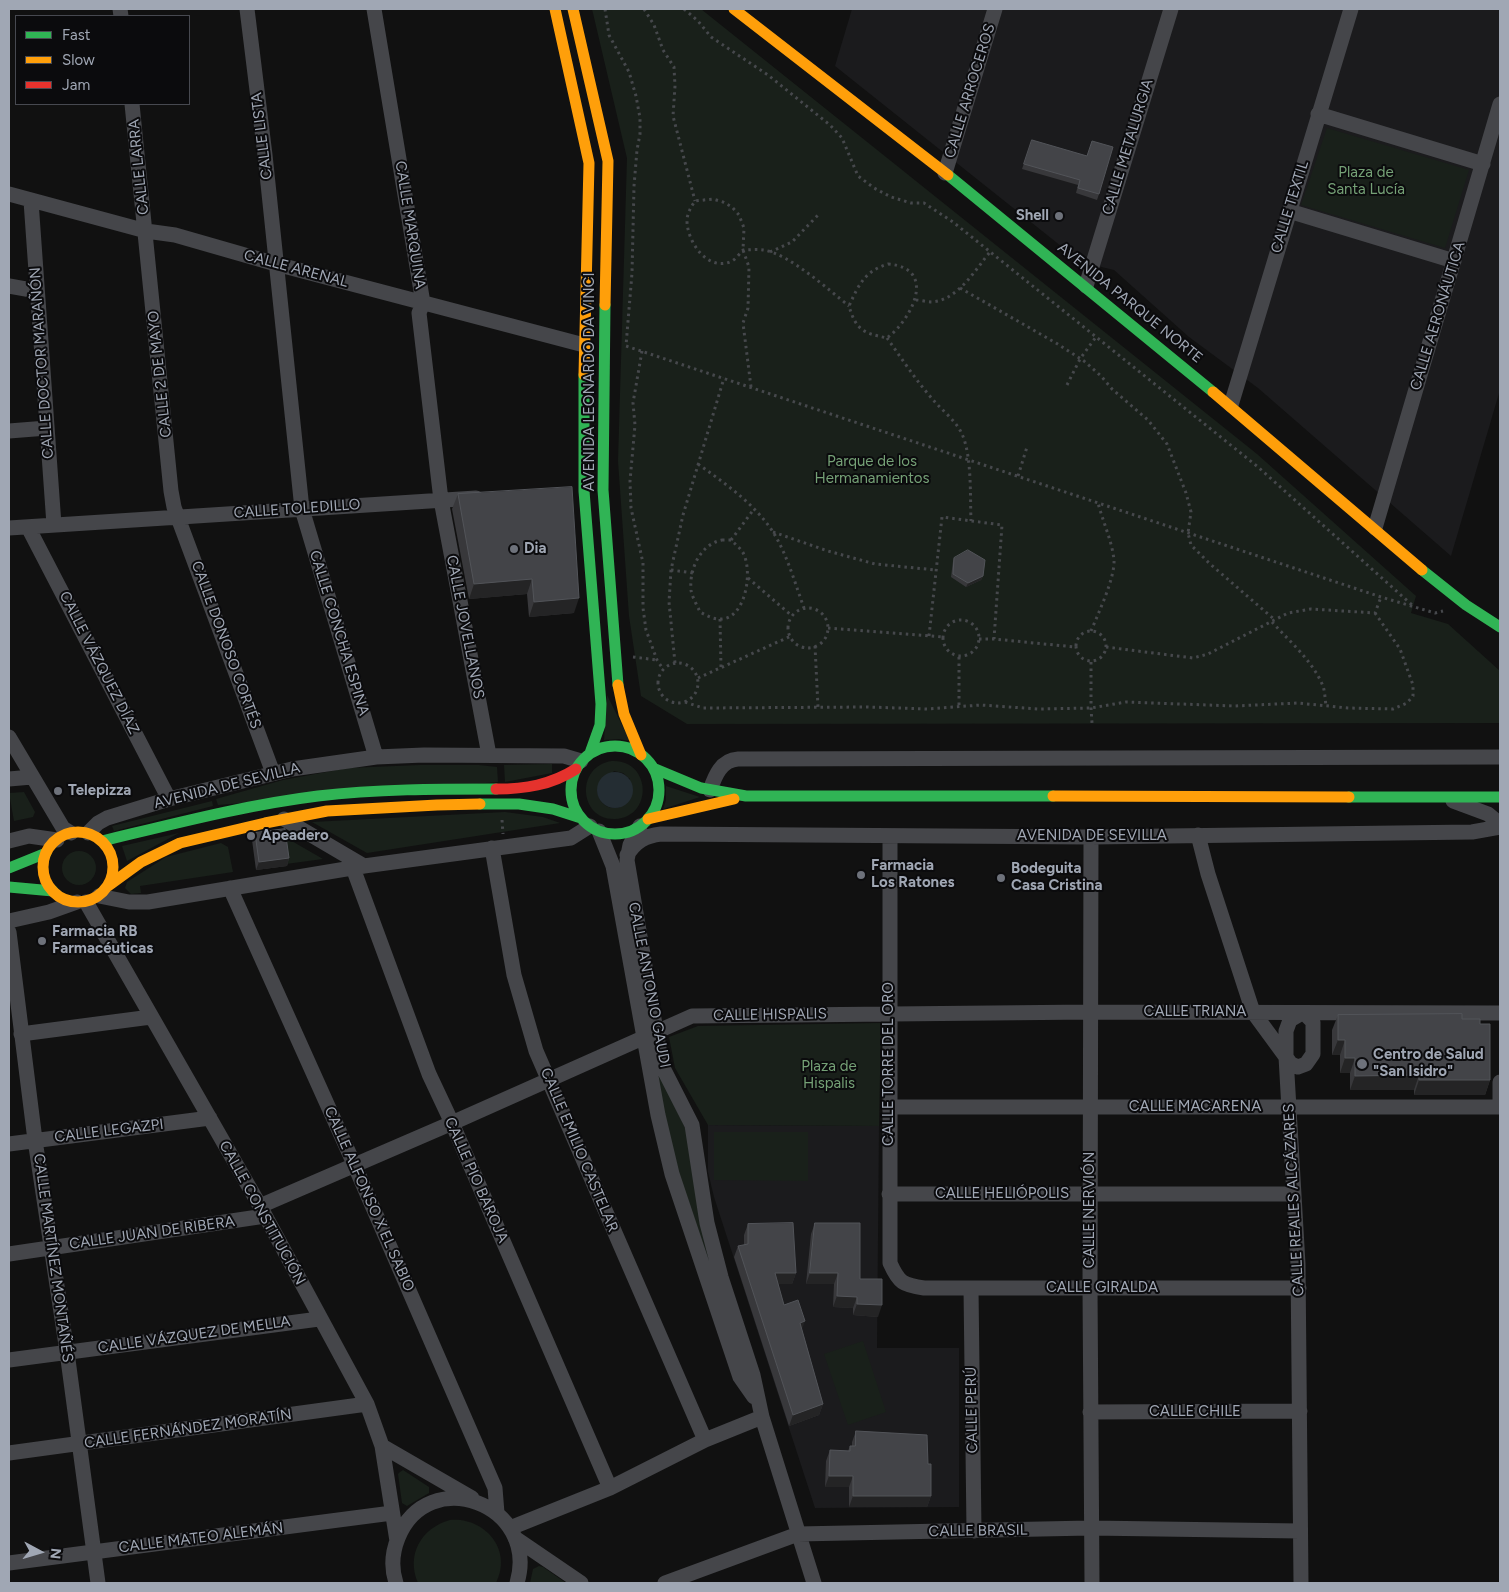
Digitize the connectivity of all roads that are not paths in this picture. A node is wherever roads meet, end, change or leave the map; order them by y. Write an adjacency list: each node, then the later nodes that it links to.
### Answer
1 (247, 9): 19 (street, CALLE LISTA)
2 (374, 9): 23 (street, CALLE MARQUINA)
3 (555, 9): 24 (street, AVENIDA LEONARDO DA VINCI)
4 (573, 9): 41 (street, AVENIDA LEONARDO DA VINCI)
5 (734, 9): 13 (street, AVENIDA PARQUE NORTE)
6 (995, 9): 13 (street, CALLE ARROCEROS)
7 (1171, 9): 21 (street, CALLE METALURGIA)
8 (1350, 9): 11 (street, CALLE TEXTIL)
9 (1500, 104): 12 (street, CALLE AERONÁUTICA)
10 (132, 105): 17 (street, CALLE LARRA)
11 (1318, 114): 12 (street); 16 (street, CALLE TEXTIL)
12 (1482, 164): 18 (street, CALLE AERONÁUTICA)
13 (945, 173): 21 (street, AVENIDA PARQUE NORTE)
14 (9, 194): 15 (street, CALLE ARENAL)
15 (31, 201): 17 (street, CALLE ARENAL); 22 (street, CALLE DOCTOR MARAÑÓN)
16 (1289, 211): 18 (street); 25 (street, CALLE TEXTIL)
17 (146, 231): 19 (street, CALLE ARENAL); 33 (street, CALLE 2 DE MAYO)
18 (1454, 261): 37 (street, CALLE AERONÁUTICA)
19 (276, 264): 23 (street, CALLE ARENAL); 32 (street, CALLE LISTA)
20 (9, 286): 22 (street)
21 (1086, 286): 25 (street, AVENIDA PARQUE NORTE)
22 (37, 291): 26 (street, CALLE DOCTOR MARAÑÓN)
23 (423, 303): 24 (street, CALLE ARENAL); 31 (street, CALLE MARQUINA)
24 (584, 345): 28 (street, AVENIDA LEONARDO DA VINCI)
25 (1231, 405): 37 (street, AVENIDA PARQUE NORTE)
26 (46, 428): 27 (street); 34 (street, CALLE DOCTOR MARAÑÓN)
27 (9, 431)
28 (584, 491): 29 (street); 44 (street, AVENIDA LEONARDO DA VINCI)
29 (565, 492)
30 (488, 497): 31 (street, CALLE TOLEDILLO)
31 (441, 500): 32 (street, CALLE TOLEDILLO); 40 (street, CALLE JOVELLANOS)
32 (302, 509): 33 (street, CALLE TOLEDILLO); 42 (street, CALLE CONCHA ESPINA)
33 (178, 517): 34 (street, CALLE TOLEDILLO); 46 (street, CALLE DONOSO CORTÉS)
34 (54, 525): 35 (street, CALLE TOLEDILLO)
35 (28, 527): 36 (street, CALLE TOLEDILLO); 53 (street, CALLE VÁZQUEZ DÍAZ)
36 (9, 528)
37 (1375, 528): 38 (street, AVENIDA PARQUE NORTE)
38 (1500, 627)
39 (9, 737): 47 (street)
40 (489, 755): 42 (street, AVENIDA DE SEVILLA); 44 (street, AVENIDA DE SEVILLA)
41 (641, 755): 44 (street); 45 (street)
42 (376, 757): 46 (street, AVENIDA DE SEVILLA)
43 (1500, 757): 49 (street)
44 (583, 761): 56 (street); 67 (street, AVENIDA DE SEVILLA)
45 (653, 768): 49 (street); 55 (street)
46 (273, 772): 53 (street, AVENIDA DE SEVILLA)
47 (32, 777): 48 (street); 58 (street)
48 (9, 779)
49 (710, 790): 50 (street)
50 (746, 796): 51 (street); 55 (street)
51 (1437, 796): 52 (street); 57 (street)
52 (1500, 797)
53 (169, 799): 59 (street, AVENIDA DE SEVILLA)
54 (284, 819): 56 (street); 72 (street); 77 (street)
55 (644, 823): 56 (street); 60 (street); 71 (street, CALLE ANTONIO GAUDI)
56 (590, 825): 64 (street); 69 (street, CALLE ANTONIO GAUDI)
57 (1500, 826): 61 (street, AVENIDA DE SEVILLA)
58 (71, 833): 59 (street); 65 (street)
59 (88, 833): 67 (street)
60 (683, 835): 62 (street, AVENIDA DE SEVILLA); 71 (street)
61 (1198, 835): 63 (street, AVENIDA DE SEVILLA); 81 (street)
62 (890, 836): 63 (street, AVENIDA DE SEVILLA); 84 (street, CALLE TORRE DEL ORO)
63 (1091, 837): 80 (street, CALLE NERVIÓN)
64 (571, 838): 68 (street); 69 (street)
65 (57, 840): 66 (street); 70 (street)
66 (9, 841)
67 (102, 841): 77 (street)
68 (492, 848): 72 (street); 89 (street, CALLE EMILIO CASTELAR)
69 (606, 848): 87 (street, CALLE ANTONIO GAUDI)
70 (46, 853): 73 (street); 76 (street)
71 (628, 855): 87 (street, CALLE ANTONIO GAUDI)
72 (359, 867): 75 (street); 96 (street, CALLE PIO BAROJA)
73 (9, 868)
74 (9, 887): 76 (street)
75 (230, 888): 77 (street); 99 (street, CALLE ALFONSO X EL SABIO)
76 (53, 891): 77 (street)
77 (92, 896): 78 (street); 85 (street, CALLE CONSTITUCIÓN)
78 (9, 921)
79 (9, 932): 86 (street, CALLE MARTÍNEZ MONTAÑÉS)
80 (1091, 1012): 81 (street, CALLE TRIANA); 84 (street, CALLE TRIANA); 92 (street, CALLE NERVIÓN)
81 (1253, 1012): 82 (street, CALLE TRIANA); 88 (street)
82 (1302, 1013): 83 (street, CALLE TRIANA); 88 (street, CALLE REALES ALCÁZARES); 88 (street)
83 (1500, 1013)
84 (889, 1014): 87 (street, CALLE HISPALIS); 91 (street, CALLE TORRE DEL ORO)
85 (151, 1016): 86 (street); 95 (street, CALLE CONSTITUCIÓN)
86 (21, 1034): 97 (street, CALLE MARTÍNEZ MONTAÑÉS)
87 (650, 1036): 89 (street, CALLE HISPALIS); 114 (street, CALLE ANTONIO GAUDI); 114 (street, CALLE ANTONIO GAUDI)
88 (1286, 1057): 93 (street, CALLE REALES ALCÁZARES)
89 (548, 1080): 96 (street, CALLE HISPALIS); 117 (street, CALLE EMILIO CASTELAR)
90 (1500, 1082): 94 (street)
91 (889, 1107): 92 (street, CALLE MACARENA); 100 (street, CALLE TORRE DEL ORO)
92 (1092, 1107): 93 (street, CALLE MACARENA); 101 (street, CALLE NERVIÓN)
93 (1289, 1107): 94 (street, CALLE MACARENA); 102 (street, CALLE REALES ALCÁZARES)
94 (1500, 1107)
95 (210, 1118): 97 (street, CALLE LEGAZPI); 103 (street, CALLE CONSTITUCIÓN)
96 (452, 1123): 99 (street, CALLE JUAN DE RIBERA); 121 (street, CALLE PIO BAROJA)
97 (35, 1140): 98 (street, CALLE LEGAZPI); 104 (street, CALLE MARTÍNEZ MONTAÑÉS)
98 (9, 1144)
99 (354, 1164): 103 (street, CALLE JUAN DE RIBERA); 124 (street, CALLE ALFONSO X EL SABIO)
100 (889, 1194): 101 (street, CALLE HELIÓPOLIS); 106 (street, CALLE TORRE DEL ORO)
101 (1090, 1194): 102 (street, CALLE HELIÓPOLIS); 108 (street, CALLE NERVIÓN)
102 (1294, 1194): 109 (street, CALLE REALES ALCÁZARES)
103 (262, 1211): 104 (street, CALLE JUAN DE RIBERA); 110 (street, CALLE CONSTITUCIÓN)
104 (50, 1248): 105 (street, CALLE JUAN DE RIBERA); 111 (street, CALLE MARTÍNEZ MONTAÑÉS)
105 (9, 1254)
106 (906, 1286): 107 (street, CALLE GIRALDA)
107 (971, 1288): 108 (street, CALLE GIRALDA); 127 (street, CALLE PERÚ)
108 (1090, 1288): 109 (street, CALLE GIRALDA); 116 (street, CALLE NERVIÓN)
109 (1299, 1288): 115 (street, CALLE REALES ALCÁZARES)
110 (319, 1319): 111 (street, CALLE VÁZQUEZ DE MELLA); 113 (street, CALLE CONSTITUCIÓN)
111 (67, 1352): 112 (street, CALLE VÁZQUEZ DE MELLA); 118 (street, CALLE MARTÍNEZ MONTAÑÉS)
112 (9, 1360)
113 (367, 1404): 118 (street, CALLE FERNÁNDEZ MORATÍN); 119 (street, CALLE CONSTITUCIÓN)
114 (760, 1410): 117 (street); 129 (street, CALLE ANTONIO GAUDI)
115 (1300, 1411): 116 (street, CALLE CHILE); 126 (street, CALLE REALES ALCÁZARES)
116 (1090, 1412): 125 (street, CALLE NERVIÓN)
117 (705, 1440): 121 (street)
118 (78, 1444): 120 (street, CALLE FERNÁNDEZ MORATÍN); 131 (street, CALLE MARTÍNEZ MONTAÑÉS)
119 (382, 1446): 122 (street); 123 (street, CALLE CONSTITUCIÓN)
120 (9, 1453)
121 (610, 1488): 128 (street)
122 (477, 1502): 124 (street); 130 (street)
123 (392, 1513): 130 (street, CALLE CONSTITUCIÓN); 131 (street, CALLE MATEO ALEMÁN)
124 (497, 1513): 128 (street)
125 (1090, 1528): 126 (street, CALLE BRASIL); 127 (street, CALLE BRASIL); 139 (street, CALLE NERVIÓN)
126 (1300, 1531): 140 (street, CALLE REALES ALCÁZARES)
127 (974, 1532): 129 (street, CALLE BRASIL)
128 (513, 1533): 135 (street); 136 (street)
129 (798, 1534): 137 (street, CALLE BRASIL); 138 (street, CALLE ANTONIO GAUDI)
130 (397, 1541): 134 (street)
131 (93, 1551): 132 (street, CALLE MATEO ALEMÁN); 133 (street, CALLE MARTÍNEZ MONTAÑÉS)
132 (9, 1563)
133 (98, 1583)
134 (396, 1583)
135 (517, 1583)
136 (581, 1583)
137 (665, 1583)
138 (814, 1583)
139 (1092, 1583)
140 (1301, 1583)

